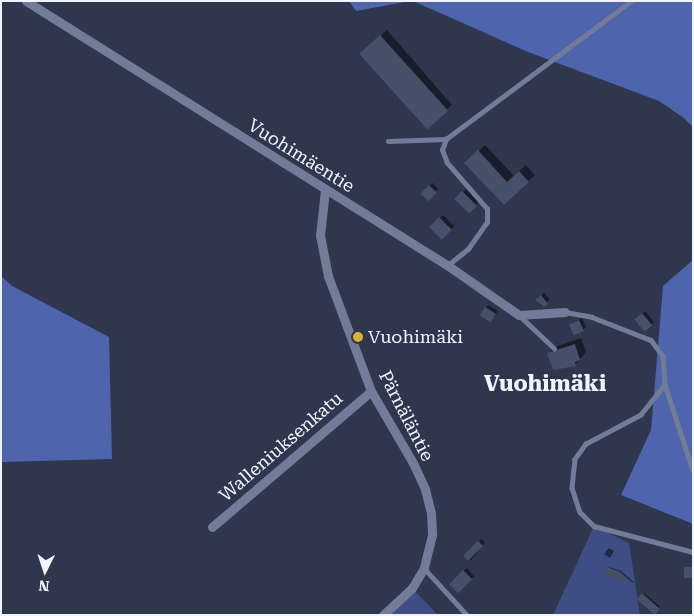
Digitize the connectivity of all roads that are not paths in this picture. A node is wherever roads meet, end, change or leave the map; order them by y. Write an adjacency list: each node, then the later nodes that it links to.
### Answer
1 (26, 1): 5 (street, Vuohimäentie)
2 (630, 1): 3 (lane)
3 (446, 139): 4 (lane); 6 (lane)
4 (388, 141)
5 (325, 190): 6 (street, Vuohimäentie); 11 (street, Pärnäläntie)
6 (447, 266): 8 (street, Vuohimäentie)
7 (565, 312): 8 (street); 10 (lane)
8 (519, 314): 9 (lane)
9 (554, 348)
10 (666, 385): 12 (lane); 14 (lane)
11 (371, 391): 13 (street, Walleniuksenkatu); 15 (street, Pärnäläntie)
12 (693, 470)
13 (212, 527)
14 (693, 552)
15 (424, 568): 16 (street, Pärnäläntie); 17 (lane)
16 (383, 615)
17 (467, 615)

